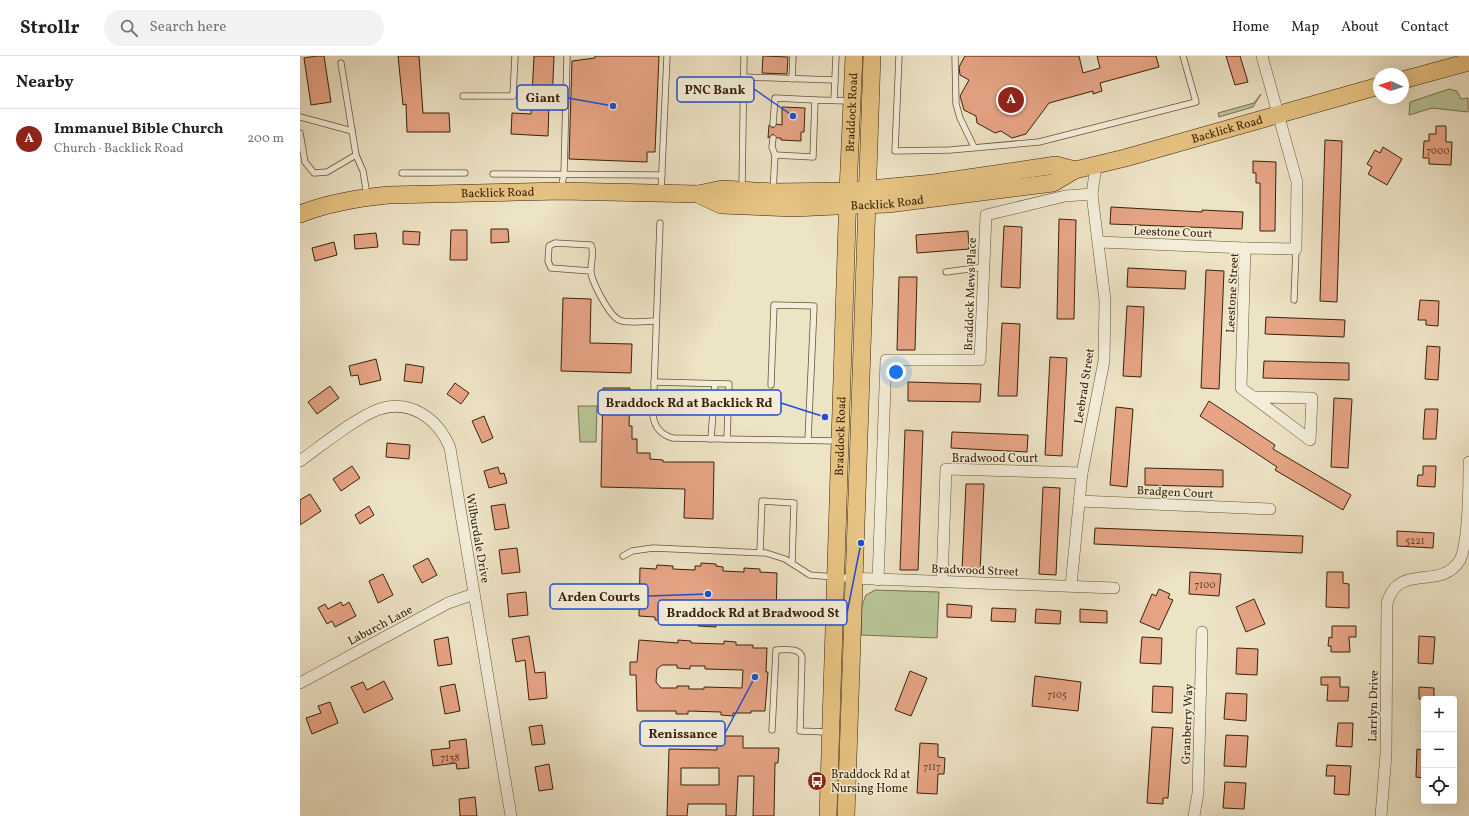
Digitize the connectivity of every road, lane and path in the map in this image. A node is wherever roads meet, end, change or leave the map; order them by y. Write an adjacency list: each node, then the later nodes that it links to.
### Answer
1 (515, 56): 20 (lane)
2 (567, 56): 37 (lane)
3 (667, 56): 38 (lane)
4 (744, 56): 15 (lane)
5 (793, 56): 17 (lane)
6 (836, 56): 18 (lane)
7 (854, 56): 23 (main road, Braddock Road)
8 (872, 56): 46 (main road, Braddock Road)
9 (899, 56): 30 (lane)
10 (955, 56): 30 (lane)
11 (1183, 56): 30 (lane)
12 (1262, 56): 24 (street)
13 (1469, 62): 16 (main road)
14 (341, 63): 27 (lane)
15 (743, 77): 17 (lane); 40 (lane)
16 (1409, 78)
17 (792, 79): 18 (lane)
18 (835, 80): 22 (lane)
19 (1373, 88): 24 (main road, Backlick Road)
20 (462, 96)
21 (815, 100): 22 (lane); 26 (lane); 32 (lane)
22 (834, 100): 23 (lane)
23 (852, 101): 47 (main road, Braddock Road)
24 (1279, 115): 33 (main road, Backlick Road); 52 (street)
25 (300, 117): 27 (lane)
26 (773, 124)
27 (352, 131): 31 (lane)
28 (300, 134): 31 (lane)
29 (773, 138): 32 (lane)
30 (974, 147)
31 (356, 155): 45 (lane)
32 (775, 155): 41 (lane)
33 (1096, 166): 44 (street, Leebrad Street); 46 (main road, Backlick Road)
34 (402, 173): 35 (lane)
35 (465, 173)
36 (493, 174): 37 (lane)
37 (564, 174): 38 (lane); 39 (lane)
38 (662, 175): 42 (lane)
39 (561, 191): 42 (main road, Backlick Road); 45 (main road, Backlick Road)
40 (742, 191): 41 (main road, Backlick Road); 43 (main road, Backlick Road)
41 (773, 192): 47 (main road, Backlick Road)
42 (661, 194): 43 (main road, Backlick Road)
43 (698, 194): 47 (main road, Backlick Road)
44 (1092, 194): 50 (street, Leebrad Street); 53 (street, Braddock Mews Place)
45 (368, 197): 48 (main road, Backlick Road)
46 (866, 197): 47 (main road, Backlick Road); 75 (main road, Braddock Road)
47 (847, 198): 65 (main road, Braddock Road)
48 (300, 214)
49 (660, 223): 57 (lane)
50 (1099, 242): 51 (street, Leestone Court); 68 (street, Leebrad Street)
51 (1245, 248): 52 (street, Leestone Street); 61 (street, Leestone Street)
52 (1296, 249): 56 (lane)
53 (984, 267): 55 (lane); 76 (street, Braddock Mews Place)
54 (591, 271): 54 (lane); 57 (lane)
55 (946, 272)
56 (1294, 300)
57 (656, 322): 58 (lane)
58 (654, 382): 59 (lane); 62 (lane)
59 (715, 384): 62 (lane); 63 (lane)
60 (771, 386): 64 (lane)
61 (1255, 397): 61 (street, Leestone Street)
62 (711, 439): 63 (lane)
63 (727, 439): 64 (lane)
64 (808, 440): 65 (lane)
65 (840, 441): 74 (main road, Braddock Road)
66 (301, 459): 80 (street, Wilburdale Drive)
67 (1469, 462): 89 (street, Larrlyn Drive)
68 (1082, 473): 69 (street, Leebrad Street); 77 (street, Bradwood Court)
69 (1079, 501): 70 (street, Bradgen Court); 78 (street, Leebrad Street)
70 (1270, 510)
71 (760, 552): 72 (lane); 73 (lane); 73 (lane)
72 (622, 556)
73 (792, 563): 74 (lane)
74 (836, 578): 75 (street, Bradwood Street); 84 (main road, Braddock Road)
75 (854, 579): 76 (street, Bradwood Street); 87 (main road, Braddock Road)
76 (878, 580): 77 (street, Bradwood Street)
77 (942, 582): 78 (street, Bradwood Street)
78 (1071, 586): 79 (street, Bradwood Street)
79 (1114, 588)
80 (474, 594): 82 (street, Laburch Lane); 85 (street, Wilburdale Drive)
81 (1202, 632): 88 (street, Granberry Way)
82 (300, 683)
83 (772, 730): 84 (lane)
84 (831, 732): 86 (main road, Braddock Road)
85 (510, 816)
86 (828, 816)
87 (846, 816)
88 (1194, 816)
89 (1381, 816)

